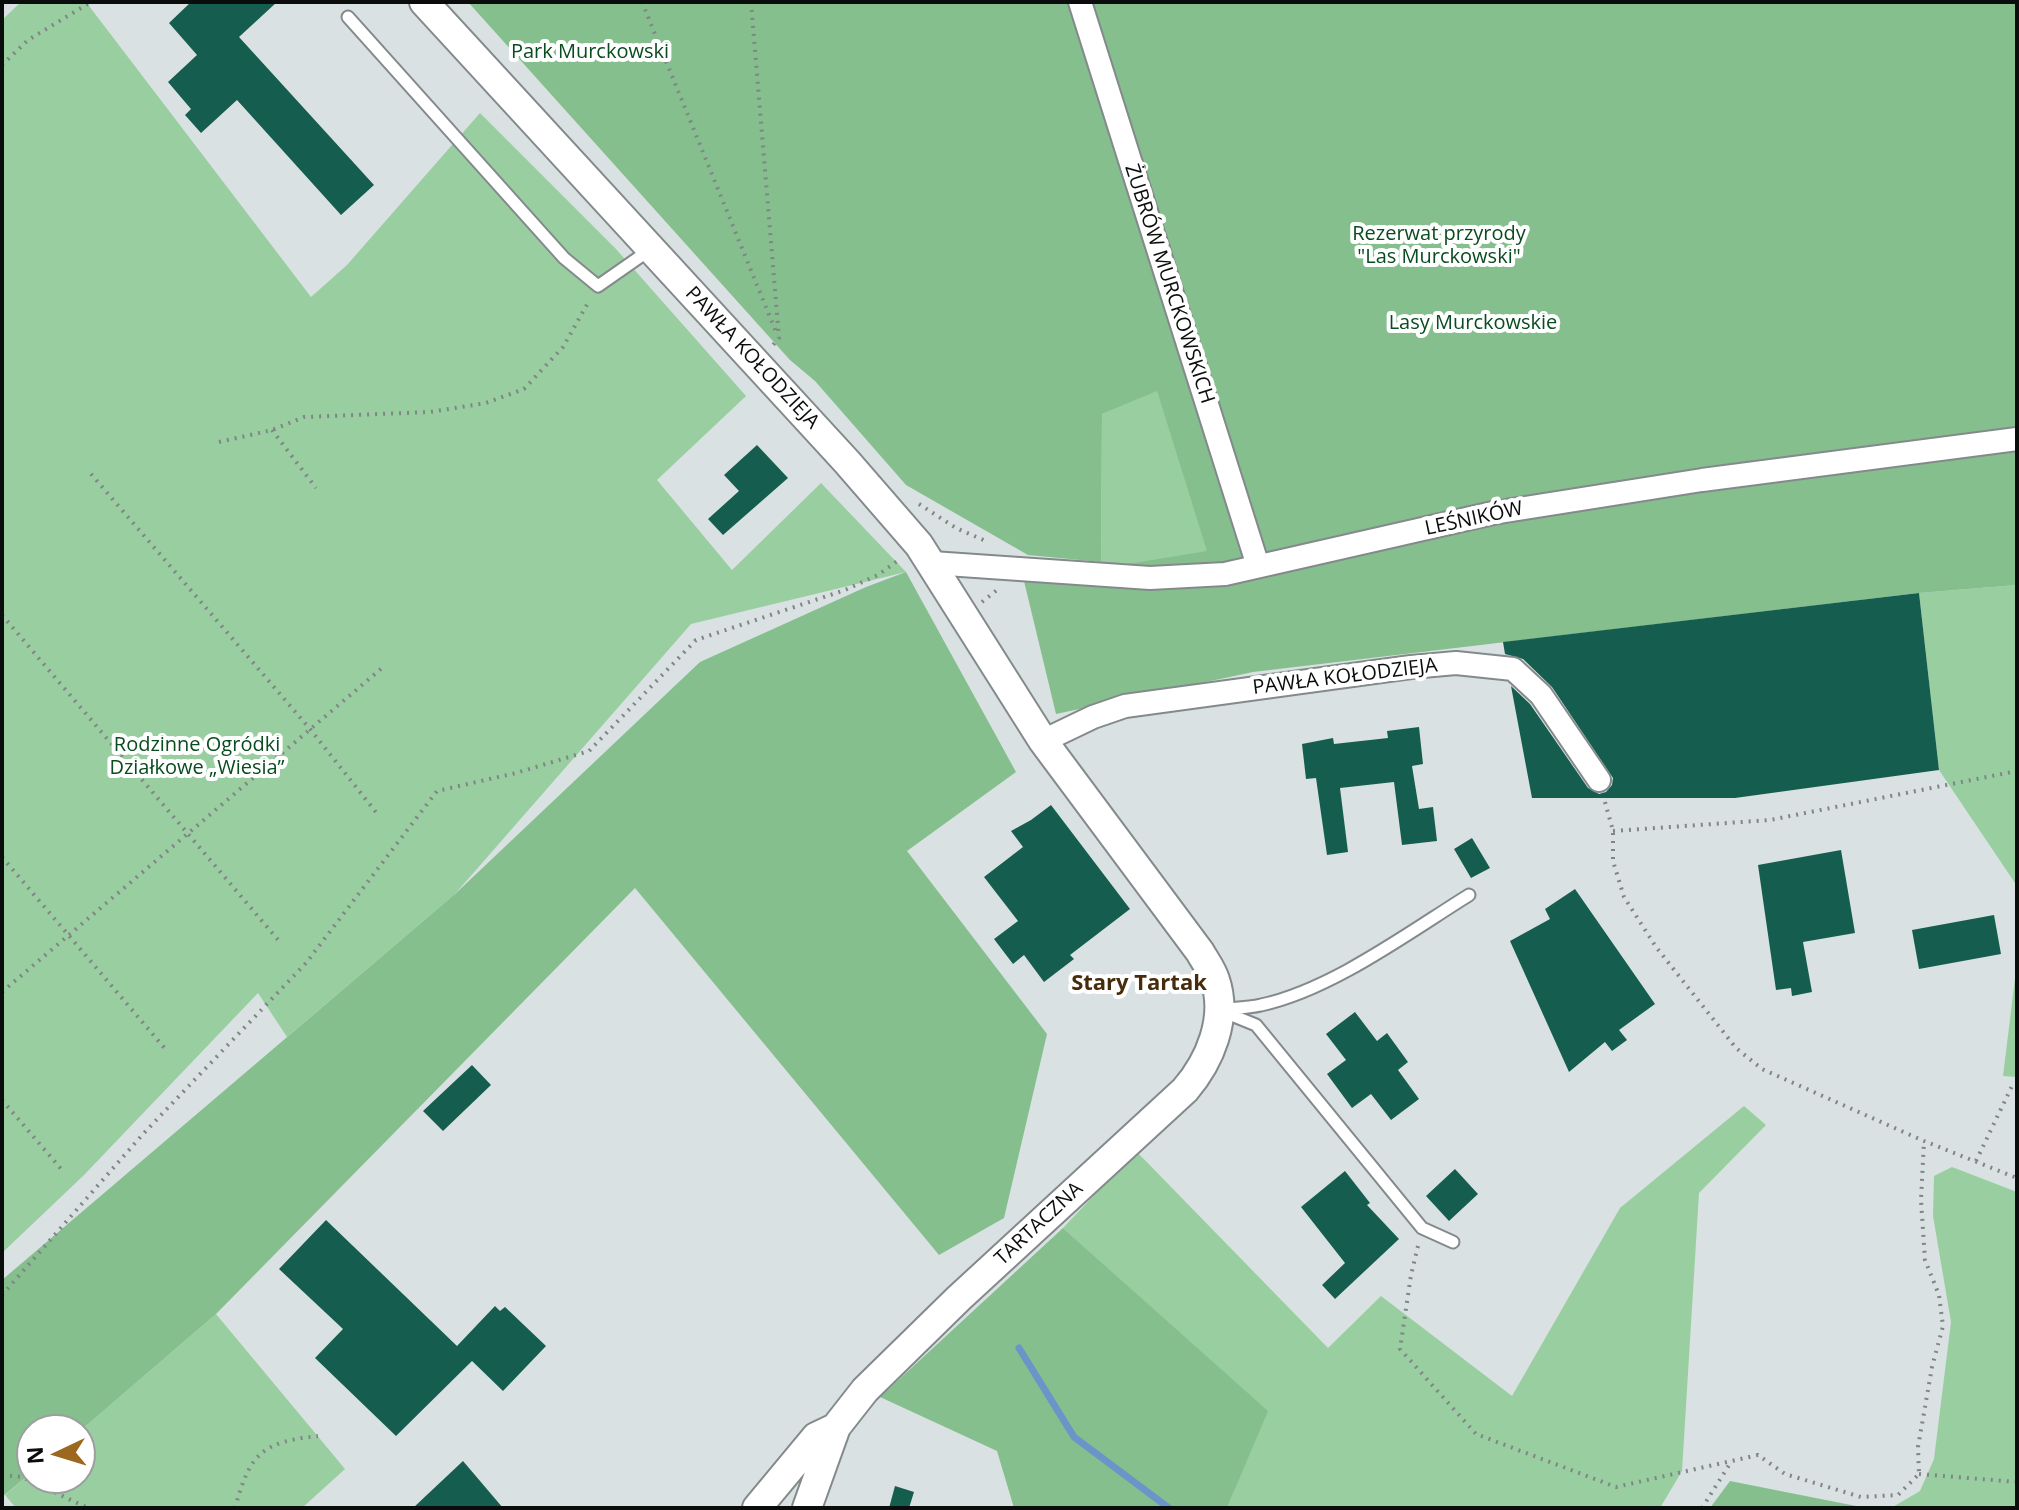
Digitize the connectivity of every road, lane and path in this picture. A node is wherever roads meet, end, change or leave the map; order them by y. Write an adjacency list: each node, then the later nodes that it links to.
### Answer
1 (91, 2): 7 (path)
2 (424, 2): 8 (street, PAWŁA KOŁODZIEJA)
3 (642, 2): 4 (path)
4 (751, 2)
5 (1080, 2): 17 (street, ŻUBRÓW MURCKOWSKICH)
6 (348, 17): 9 (lane)
7 (2, 65)
8 (651, 249): 9 (lane); 16 (street, PAWŁA KOŁODZIEJA)
9 (598, 286): 10 (path)
10 (272, 430): 12 (path); 14 (path)
11 (2017, 439): 17 (street, LEŚNIKÓW)
12 (219, 442)
13 (91, 474): 21 (path)
14 (316, 488)
15 (915, 501): 18 (path)
16 (926, 554): 18 (street, LEŚNIKÓW); 22 (street, PAWŁA KOŁODZIEJA); 43 (path)
17 (1258, 566): 18 (street, LEŚNIKÓW)
18 (1009, 569)
19 (2, 615): 27 (path)
20 (382, 668): 21 (path)
21 (310, 729): 25 (path); 27 (path)
22 (1043, 741): 24 (street, PAWŁA KOŁODZIEJA); 33 (street, PAWŁA KOŁODZIEJA)
23 (2017, 771): 26 (path)
24 (1599, 780): 26 (path)
25 (379, 816)
26 (1613, 831): 37 (path)
27 (188, 833): 30 (path); 31 (path)
28 (2, 857): 30 (path)
29 (1469, 895): 33 (lane)
30 (69, 935): 32 (path); 34 (path)
31 (279, 941)
32 (2, 992)
33 (1219, 1009): 41 (lane); 44 (street, TARTACZNA)
34 (167, 1051)
35 (2017, 1087): 38 (path)
36 (2, 1100): 39 (path)
37 (1924, 1141): 38 (path); 47 (path)
38 (1976, 1161): 40 (path)
39 (62, 1170)
40 (2017, 1178)
41 (1422, 1228): 42 (lane); 46 (path)
42 (1453, 1242)
43 (2, 1295)
44 (836, 1427): 52 (street, TARTACZNA); 53 (street, TARTACZNA)
45 (318, 1436): 51 (path)
46 (1731, 1462): 47 (path); 54 (path)
47 (1919, 1474): 49 (path)
48 (2, 1475): 50 (path)
49 (2017, 1482)
50 (88, 1508)
51 (235, 1508)
52 (757, 1508)
53 (807, 1508)
54 (1702, 1508)

